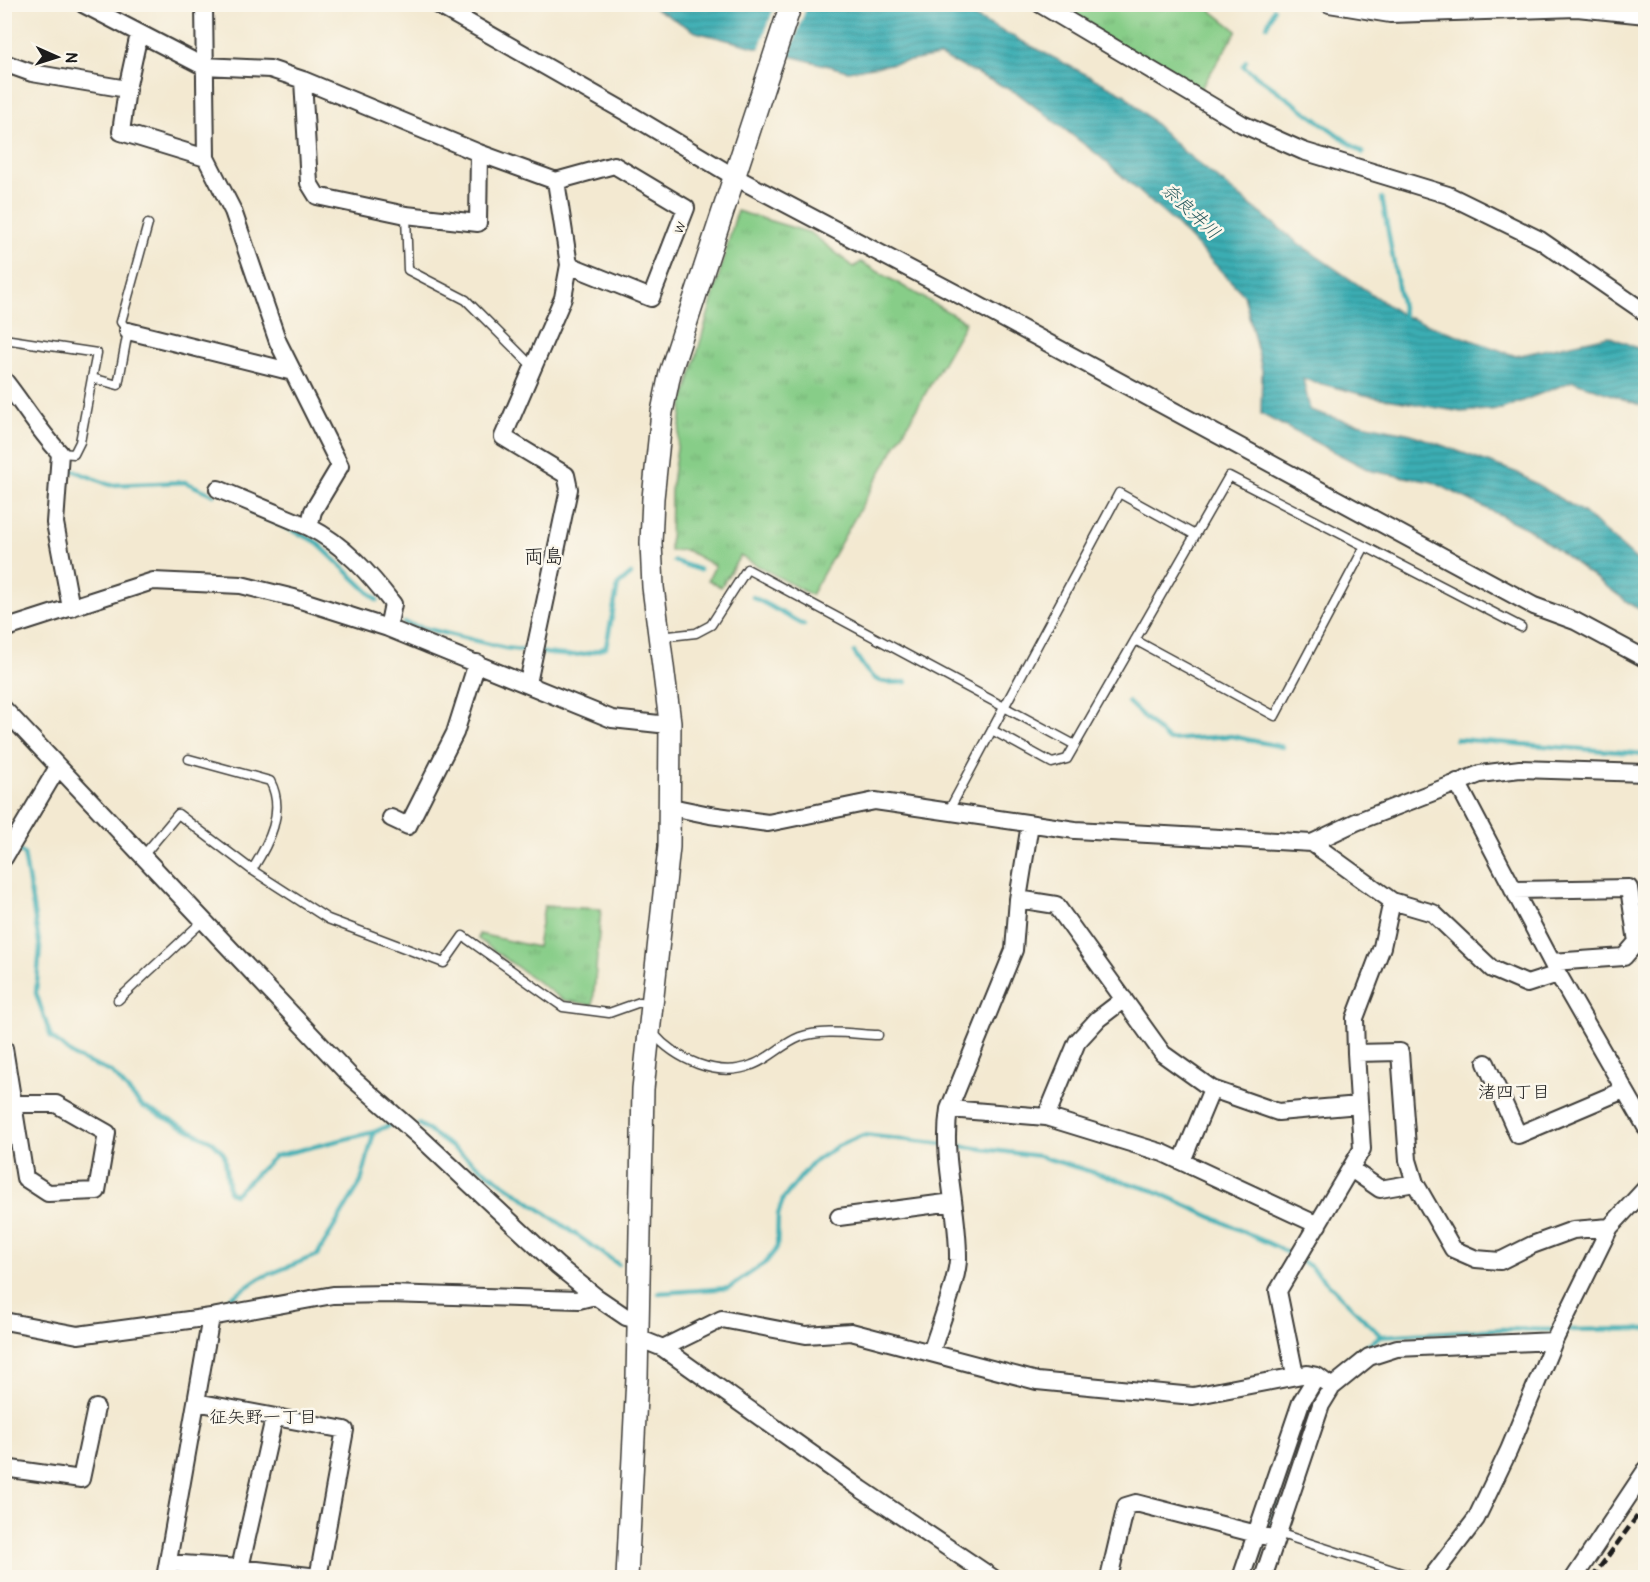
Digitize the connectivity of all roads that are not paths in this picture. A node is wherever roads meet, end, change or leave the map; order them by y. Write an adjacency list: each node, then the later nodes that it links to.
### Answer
1 (83, 4): 9 (street)
2 (204, 4): 11 (street)
3 (436, 4): 16 (street)
4 (791, 4): 16 (street)
5 (1040, 4): 21 (street)
6 (1329, 4): 7 (street)
7 (1491, 8): 8 (street)
8 (1646, 15)
9 (139, 34): 11 (street); 13 (street)
10 (4, 63): 13 (street)
11 (203, 66): 12 (street); 15 (street)
12 (303, 80): 14 (street); 18 (street)
13 (127, 89): 15 (street)
14 (479, 153): 17 (street); 18 (street)
15 (206, 158): 25 (street)
16 (734, 171): 37 (street); 39 (street)
17 (556, 181): 20 (street); 20 (street, ｗ)
18 (406, 215): 24 (lane)
19 (148, 224): 22 (lane)
20 (569, 265): 24 (street)
21 (1646, 313)
22 (128, 331): 25 (street); 26 (lane)
23 (4, 339): 26 (lane)
24 (533, 367): 41 (street)
25 (293, 372): 30 (street)
26 (92, 378): 28 (lane)
27 (4, 380): 28 (street)
28 (60, 453): 33 (street)
29 (218, 489): 30 (street)
30 (309, 527): 35 (street)
31 (1195, 535): 32 (lane); 38 (lane); 42 (lane)
32 (1365, 546): 34 (lane); 38 (lane)
33 (71, 608): 35 (street); 36 (street)
34 (1521, 627)
35 (387, 628): 40 (street)
36 (4, 629)
37 (659, 637): 42 (lane); 44 (street)
38 (1135, 640): 46 (lane)
39 (1646, 658)
40 (477, 663): 41 (street); 53 (street)
41 (528, 683): 44 (street)
42 (1004, 707): 45 (lane); 46 (lane)
43 (4, 709): 48 (street)
44 (670, 722): 51 (street)
45 (992, 730): 46 (lane); 52 (lane)
46 (1075, 745)
47 (189, 759): 58 (lane)
48 (58, 767): 56 (street); 57 (street)
49 (1646, 773): 50 (street)
50 (1457, 782): 55 (street); 59 (street)
51 (671, 807): 52 (street); 66 (street)
52 (948, 812): 54 (street)
53 (391, 818)
54 (1030, 824): 55 (street); 60 (street)
55 (1312, 843): 61 (street)
56 (4, 858)
57 (142, 858): 58 (lane); 62 (street)
58 (252, 870): 66 (lane)
59 (1513, 890): 63 (street); 63 (street)
60 (1018, 899): 64 (street); 76 (street)
61 (1392, 901): 63 (street); 70 (street)
62 (204, 920): 65 (lane); 88 (street)
63 (1555, 968): 73 (street)
64 (1124, 999): 72 (street); 77 (street)
65 (118, 1000)
66 (652, 1004): 67 (street)
67 (650, 1029): 68 (lane); 91 (street)
68 (878, 1035)
69 (4, 1048): 74 (street)
70 (1356, 1053): 75 (street); 82 (street)
71 (1486, 1063): 73 (street)
72 (1212, 1089): 75 (street); 80 (street)
73 (1624, 1090): 78 (street)
74 (13, 1104): 79 (street); 79 (street)
75 (1359, 1105): 81 (street)
76 (949, 1109): 77 (street); 84 (street)
77 (1046, 1117): 80 (street)
78 (1646, 1127)
79 (11, 1139)
80 (1182, 1161): 86 (street)
81 (1351, 1169): 82 (street); 86 (street)
82 (1415, 1183): 87 (street)
83 (1646, 1188): 87 (street)
84 (953, 1202): 85 (street); 94 (street)
85 (839, 1217)
86 (1318, 1225): 95 (street)
87 (1610, 1227): 92 (street)
88 (595, 1296): 89 (street); 91 (street)
89 (211, 1317): 90 (street); 97 (street)
90 (4, 1321)
91 (638, 1329): 93 (street); 106 (street)
92 (1554, 1341): 96 (street); 112 (street)
93 (663, 1348): 94 (street); 107 (street)
94 (931, 1353): 95 (street)
95 (1295, 1375): 96 (street)
96 (1325, 1382): 102 (street)
97 (196, 1402): 99 (street); 104 (street)
98 (96, 1408): 100 (street)
99 (274, 1418): 103 (street); 105 (street)
100 (4, 1468)
101 (1646, 1470): 113 (street)
102 (1269, 1535): 108 (street); 109 (street); 110 (street); 111 (lane)
103 (240, 1568): 104 (street); 105 (street)
104 (166, 1570)
105 (318, 1577)
106 (627, 1578)
107 (993, 1578)
108 (1109, 1578)
109 (1241, 1578)
110 (1263, 1578)
111 (1417, 1578)
112 (1431, 1578)
113 (1574, 1578)

